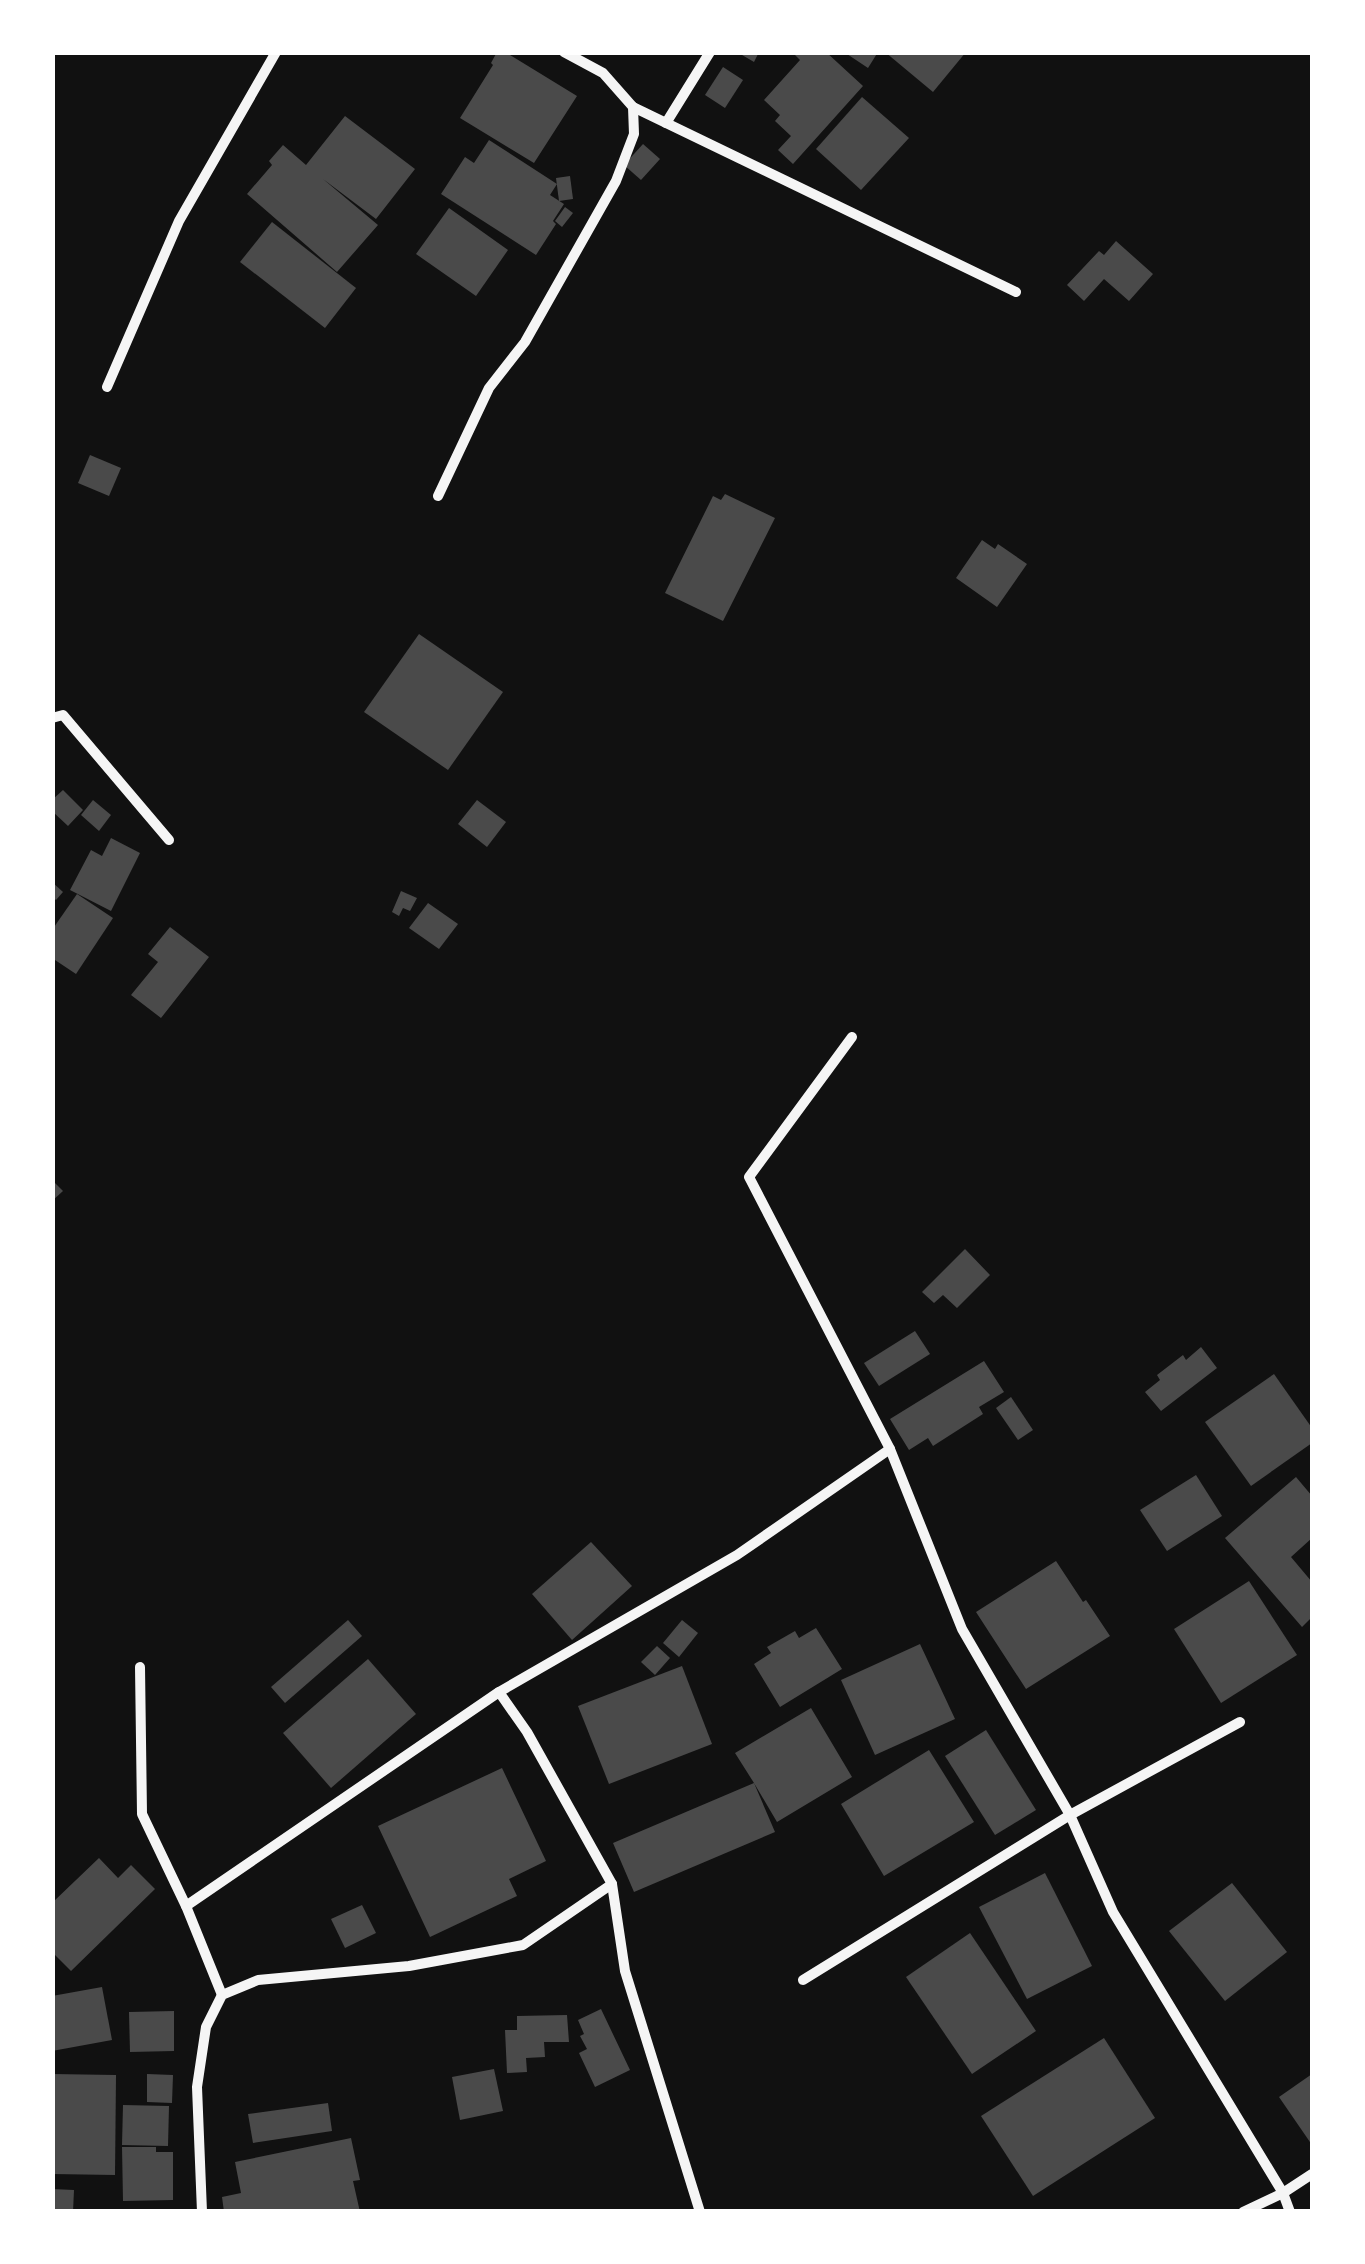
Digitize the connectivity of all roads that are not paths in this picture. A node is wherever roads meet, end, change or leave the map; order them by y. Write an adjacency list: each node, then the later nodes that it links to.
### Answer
1 (276, 52): 7 (street)
2 (564, 52): 4 (street)
3 (710, 52): 5 (street)
4 (633, 106): 5 (street); 8 (street)
5 (666, 122): 6 (street)
6 (1016, 292)
7 (107, 387)
8 (438, 496)
9 (52, 718): 10 (street)
10 (169, 840)
11 (852, 1036): 12 (street)
12 (890, 1449): 14 (street); 16 (street)
13 (140, 1667): 18 (street)
14 (499, 1692): 17 (street); 18 (street)
15 (1240, 1722): 16 (street)
16 (1070, 1815): 19 (street); 22 (street)
17 (612, 1884): 20 (street); 24 (street)
18 (186, 1906): 20 (street)
19 (803, 1980)
20 (222, 1996): 23 (street)
21 (1312, 2174): 22 (street)
22 (1283, 2193): 25 (street); 26 (street)
23 (202, 2212)
24 (700, 2212)
25 (1243, 2212)
26 (1290, 2212)

